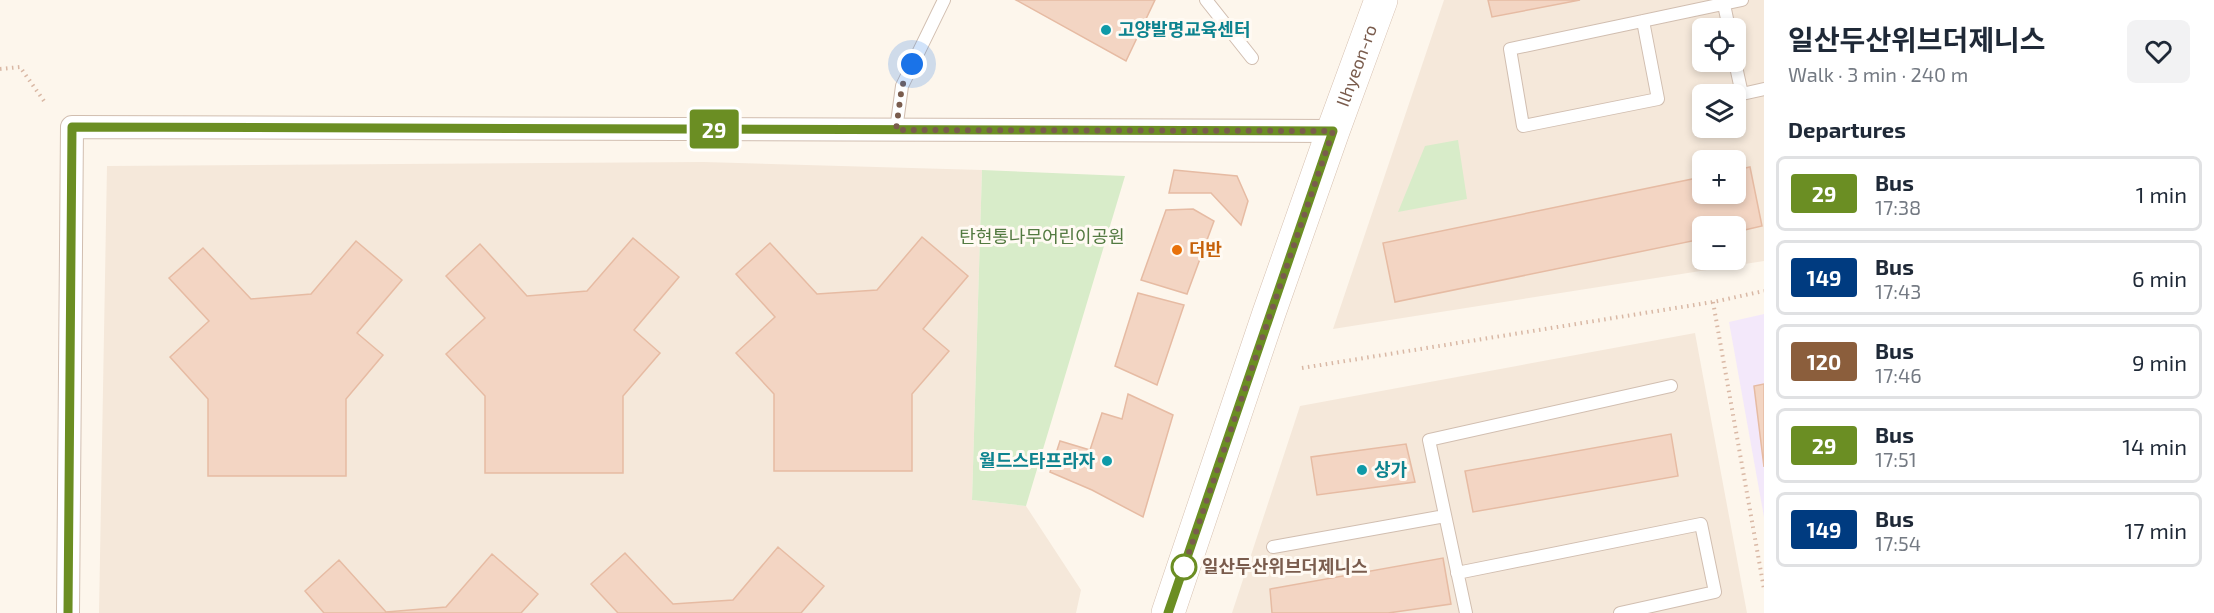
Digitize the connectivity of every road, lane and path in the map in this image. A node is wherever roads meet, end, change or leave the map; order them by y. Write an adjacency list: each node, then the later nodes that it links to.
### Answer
1 (944, 0): 13 (lane)
2 (1206, 0): 8 (lane)
3 (1381, 0): 14 (main road, Ilhyeon-ro)
4 (1742, 0): 5 (lane)
5 (1723, 2): 6 (lane); 7 (lane)
6 (1727, 18)
7 (1643, 21): 7 (lane)
8 (1252, 57)
9 (0, 69): 12 (path)
10 (1737, 72): 11 (lane)
11 (1764, 89)
12 (44, 101)
13 (896, 130): 14 (street); 23 (street)
14 (1333, 131): 24 (main road, Ilhyeon-ro)
15 (1764, 291): 16 (path)
16 (1713, 302): 17 (path); 22 (path)
17 (1302, 368)
18 (1671, 386): 19 (lane)
19 (1445, 516): 20 (lane); 21 (lane)
20 (1273, 547)
21 (1457, 573): 25 (lane); 26 (lane)
22 (1764, 589)
23 (68, 613)
24 (1168, 613)
25 (1466, 613)
26 (1620, 613)

